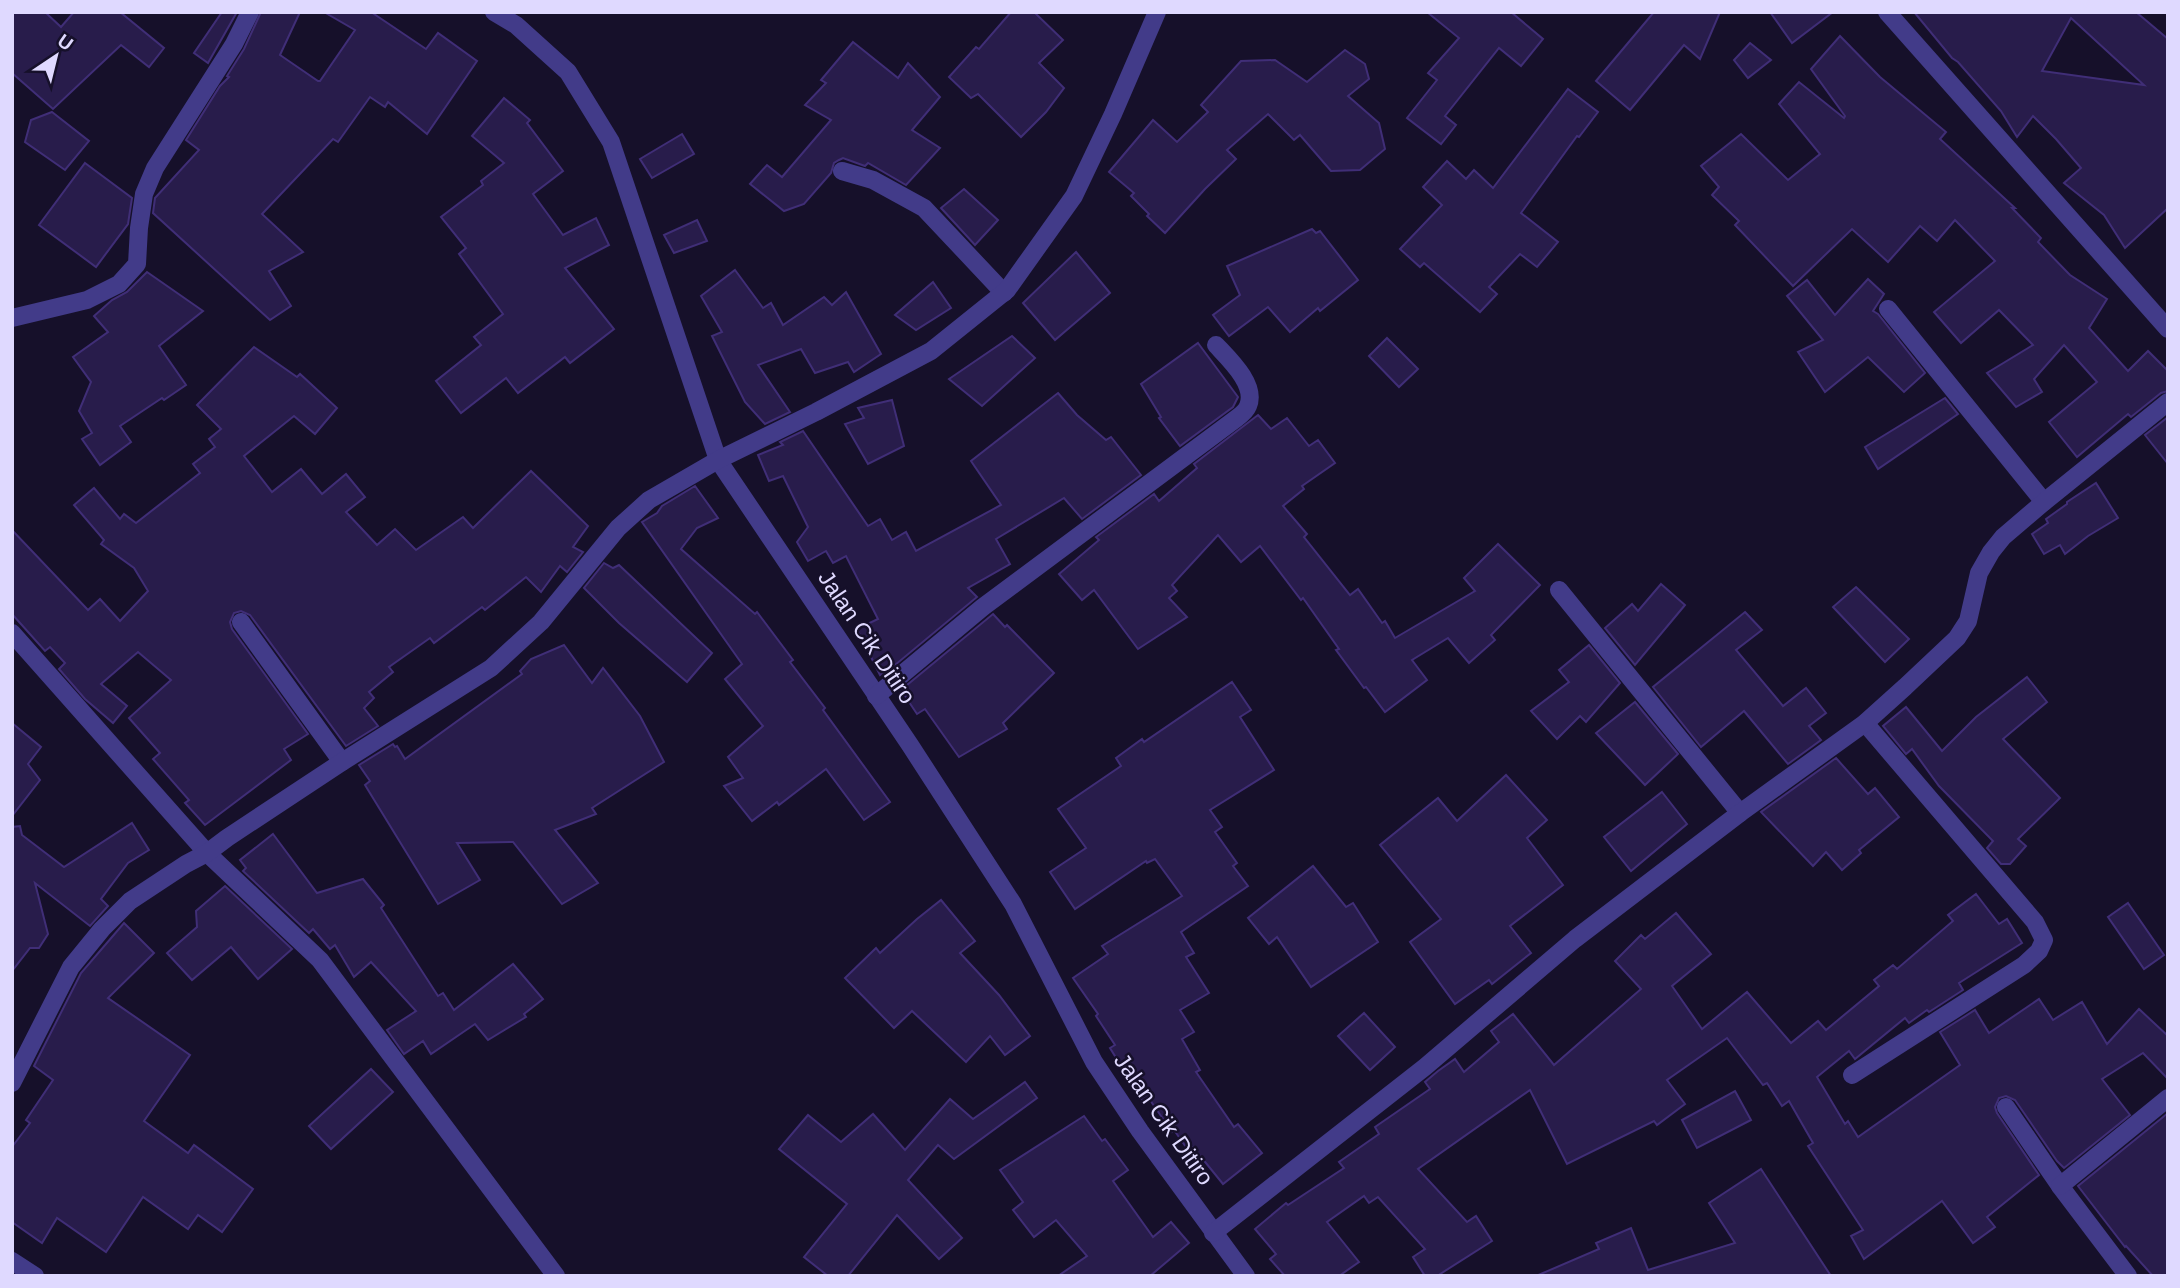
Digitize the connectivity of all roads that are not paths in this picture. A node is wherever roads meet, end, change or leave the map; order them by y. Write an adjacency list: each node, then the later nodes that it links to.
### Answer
1 (250, 12): 8 (street)
2 (494, 12): 12 (street, Jalan Cik Ditiro)
3 (1157, 12): 6 (street)
4 (1887, 12): 9 (street)
5 (842, 171): 6 (street)
6 (1004, 293): 12 (street)
7 (1888, 309): 13 (street)
8 (12, 318)
9 (2168, 329)
10 (1216, 345): 17 (street)
11 (2168, 402): 13 (street)
12 (718, 460): 17 (street, Jalan Cik Ditiro); 19 (street)
13 (2044, 502): 18 (street)
14 (1559, 590): 20 (street)
15 (241, 622): 19 (street)
16 (12, 633): 21 (street)
17 (876, 696): 27 (street, Jalan Cik Ditiro)
18 (1865, 723): 20 (street); 22 (street)
19 (342, 762): 21 (street)
20 (1740, 813): 27 (street)
21 (207, 853): 23 (street); 30 (street)
22 (1852, 1075)
23 (12, 1083)
24 (2168, 1098): 26 (street)
25 (2006, 1107): 26 (street)
26 (2060, 1186): 32 (street)
27 (1213, 1233): 31 (street, Jalan Cik Ditiro)
28 (12, 1261): 29 (street)
29 (35, 1276)
30 (556, 1276)
31 (1246, 1276)
32 (2128, 1276)

